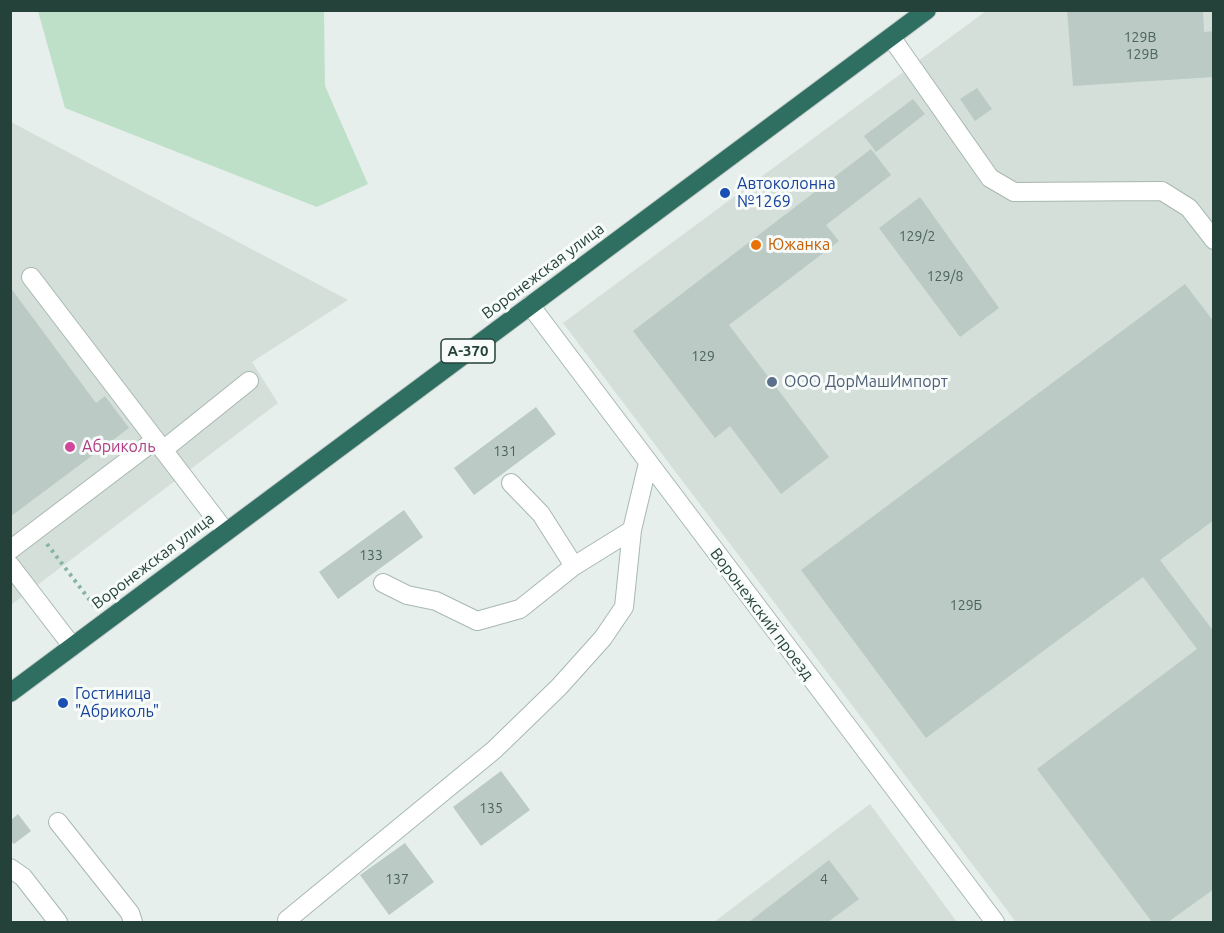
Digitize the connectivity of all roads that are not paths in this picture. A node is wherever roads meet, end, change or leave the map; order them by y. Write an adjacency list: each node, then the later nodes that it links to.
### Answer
1 (927, 10): 2 (highway, Воронежская улица / А-370)
2 (891, 37): 3 (street); 5 (highway, Воронежская улица / А-370)
3 (1214, 240)
4 (31, 277): 7 (street)
5 (530, 305): 8 (street, Воронежский проезд); 11 (highway, Воронежская улица / А-370)
6 (249, 381): 7 (street)
7 (159, 445): 11 (street); 12 (street)
8 (648, 463): 10 (street); 23 (street, Воронежский проезд)
9 (511, 483): 14 (street)
10 (632, 530): 14 (street); 20 (street)
11 (225, 531): 16 (highway, Воронежская улица / А-370)
12 (10, 550)
13 (10, 565): 16 (street)
14 (574, 566): 15 (street)
15 (383, 583)
16 (72, 646): 17 (highway, Воронежская улица / А-370)
17 (10, 693)
18 (58, 822): 22 (street)
19 (10, 868): 21 (street)
20 (287, 920)
21 (58, 922)
22 (133, 922)
23 (995, 922)

